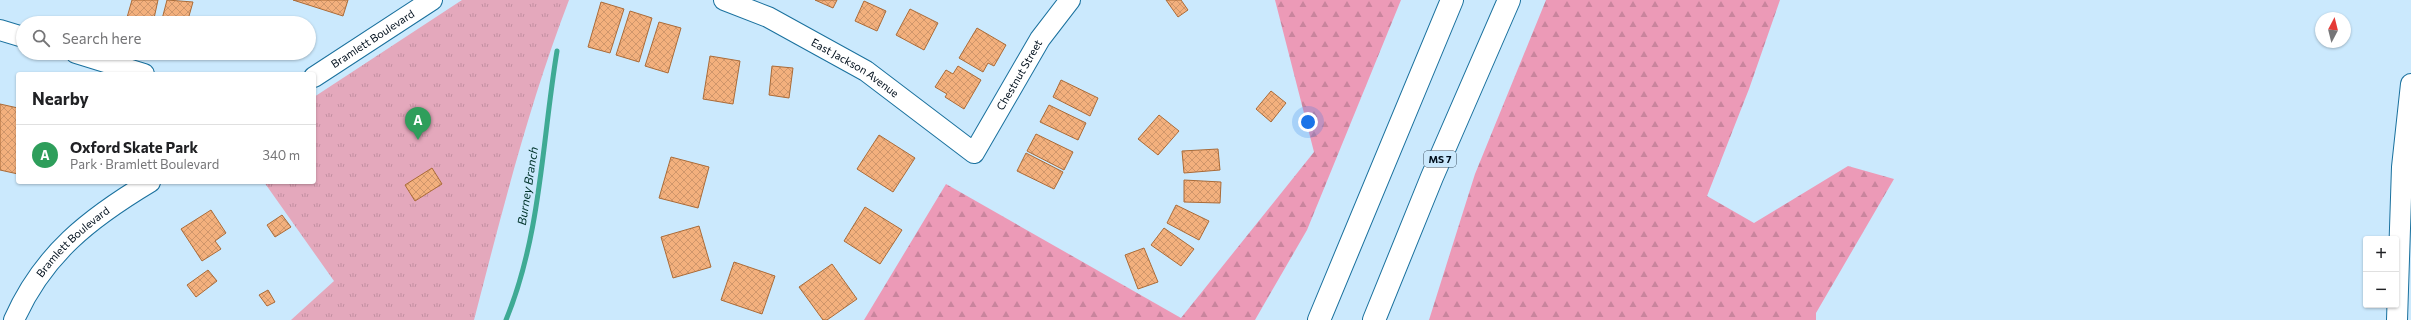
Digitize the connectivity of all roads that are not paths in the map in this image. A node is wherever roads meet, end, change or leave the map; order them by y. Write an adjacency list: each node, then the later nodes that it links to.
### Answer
1 (432, 0): 10 (street, Bramlett Boulevard)
2 (724, 0): 12 (street, East Jackson Avenue)
3 (1070, 0): 12 (street, Chestnut Street)
4 (1452, 0): 14 (highway)
5 (1509, 0): 18 (highway, MS 7)
6 (0, 30): 7 (street)
7 (16, 35)
8 (99, 60): 9 (street)
9 (138, 72)
10 (316, 76)
11 (2411, 84): 19 (street)
12 (974, 153)
13 (147, 184): 15 (street, Bramlett Boulevard)
14 (1344, 259): 16 (highway); 17 (highway)
15 (14, 320)
16 (1306, 320)
17 (1319, 320)
18 (1374, 320)
19 (2397, 320)

